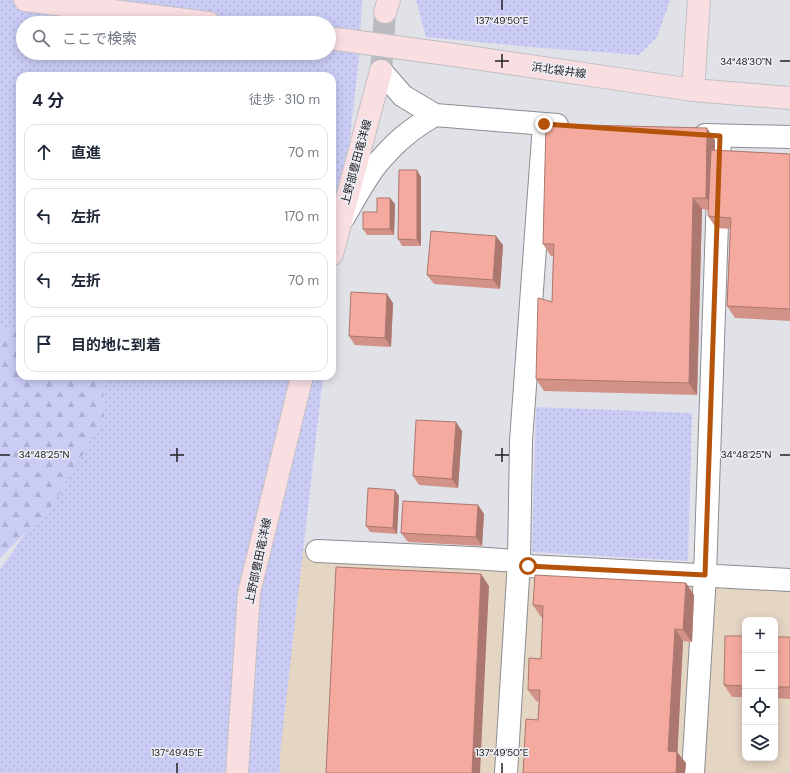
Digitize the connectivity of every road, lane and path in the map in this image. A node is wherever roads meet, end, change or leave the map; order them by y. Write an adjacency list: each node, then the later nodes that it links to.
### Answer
1 (25, 0): 3 (main road)
2 (699, 0): 6 (main road)
3 (153, 16)
4 (336, 39): 6 (main road, 浜北袋井線)
5 (381, 70): 8 (street); 14 (main road, 上野部豊田竜洋線)
6 (693, 90): 7 (main road, 浜北袋井線)
7 (790, 98)
8 (435, 115): 9 (street); 14 (street)
9 (544, 124): 10 (street); 18 (street)
10 (574, 126)
11 (689, 134): 12 (street)
12 (720, 136): 13 (street); 19 (street)
13 (790, 137)
14 (339, 225): 15 (main road, 上野部豊田竜洋線)
15 (336, 237)
16 (301, 380): 21 (main road, 上野部豊田竜洋線)
17 (317, 551): 18 (street)
18 (519, 561): 19 (street); 22 (street)
19 (705, 575): 20 (street); 23 (street)
20 (790, 580)
21 (237, 773)
22 (506, 773)
23 (692, 773)

